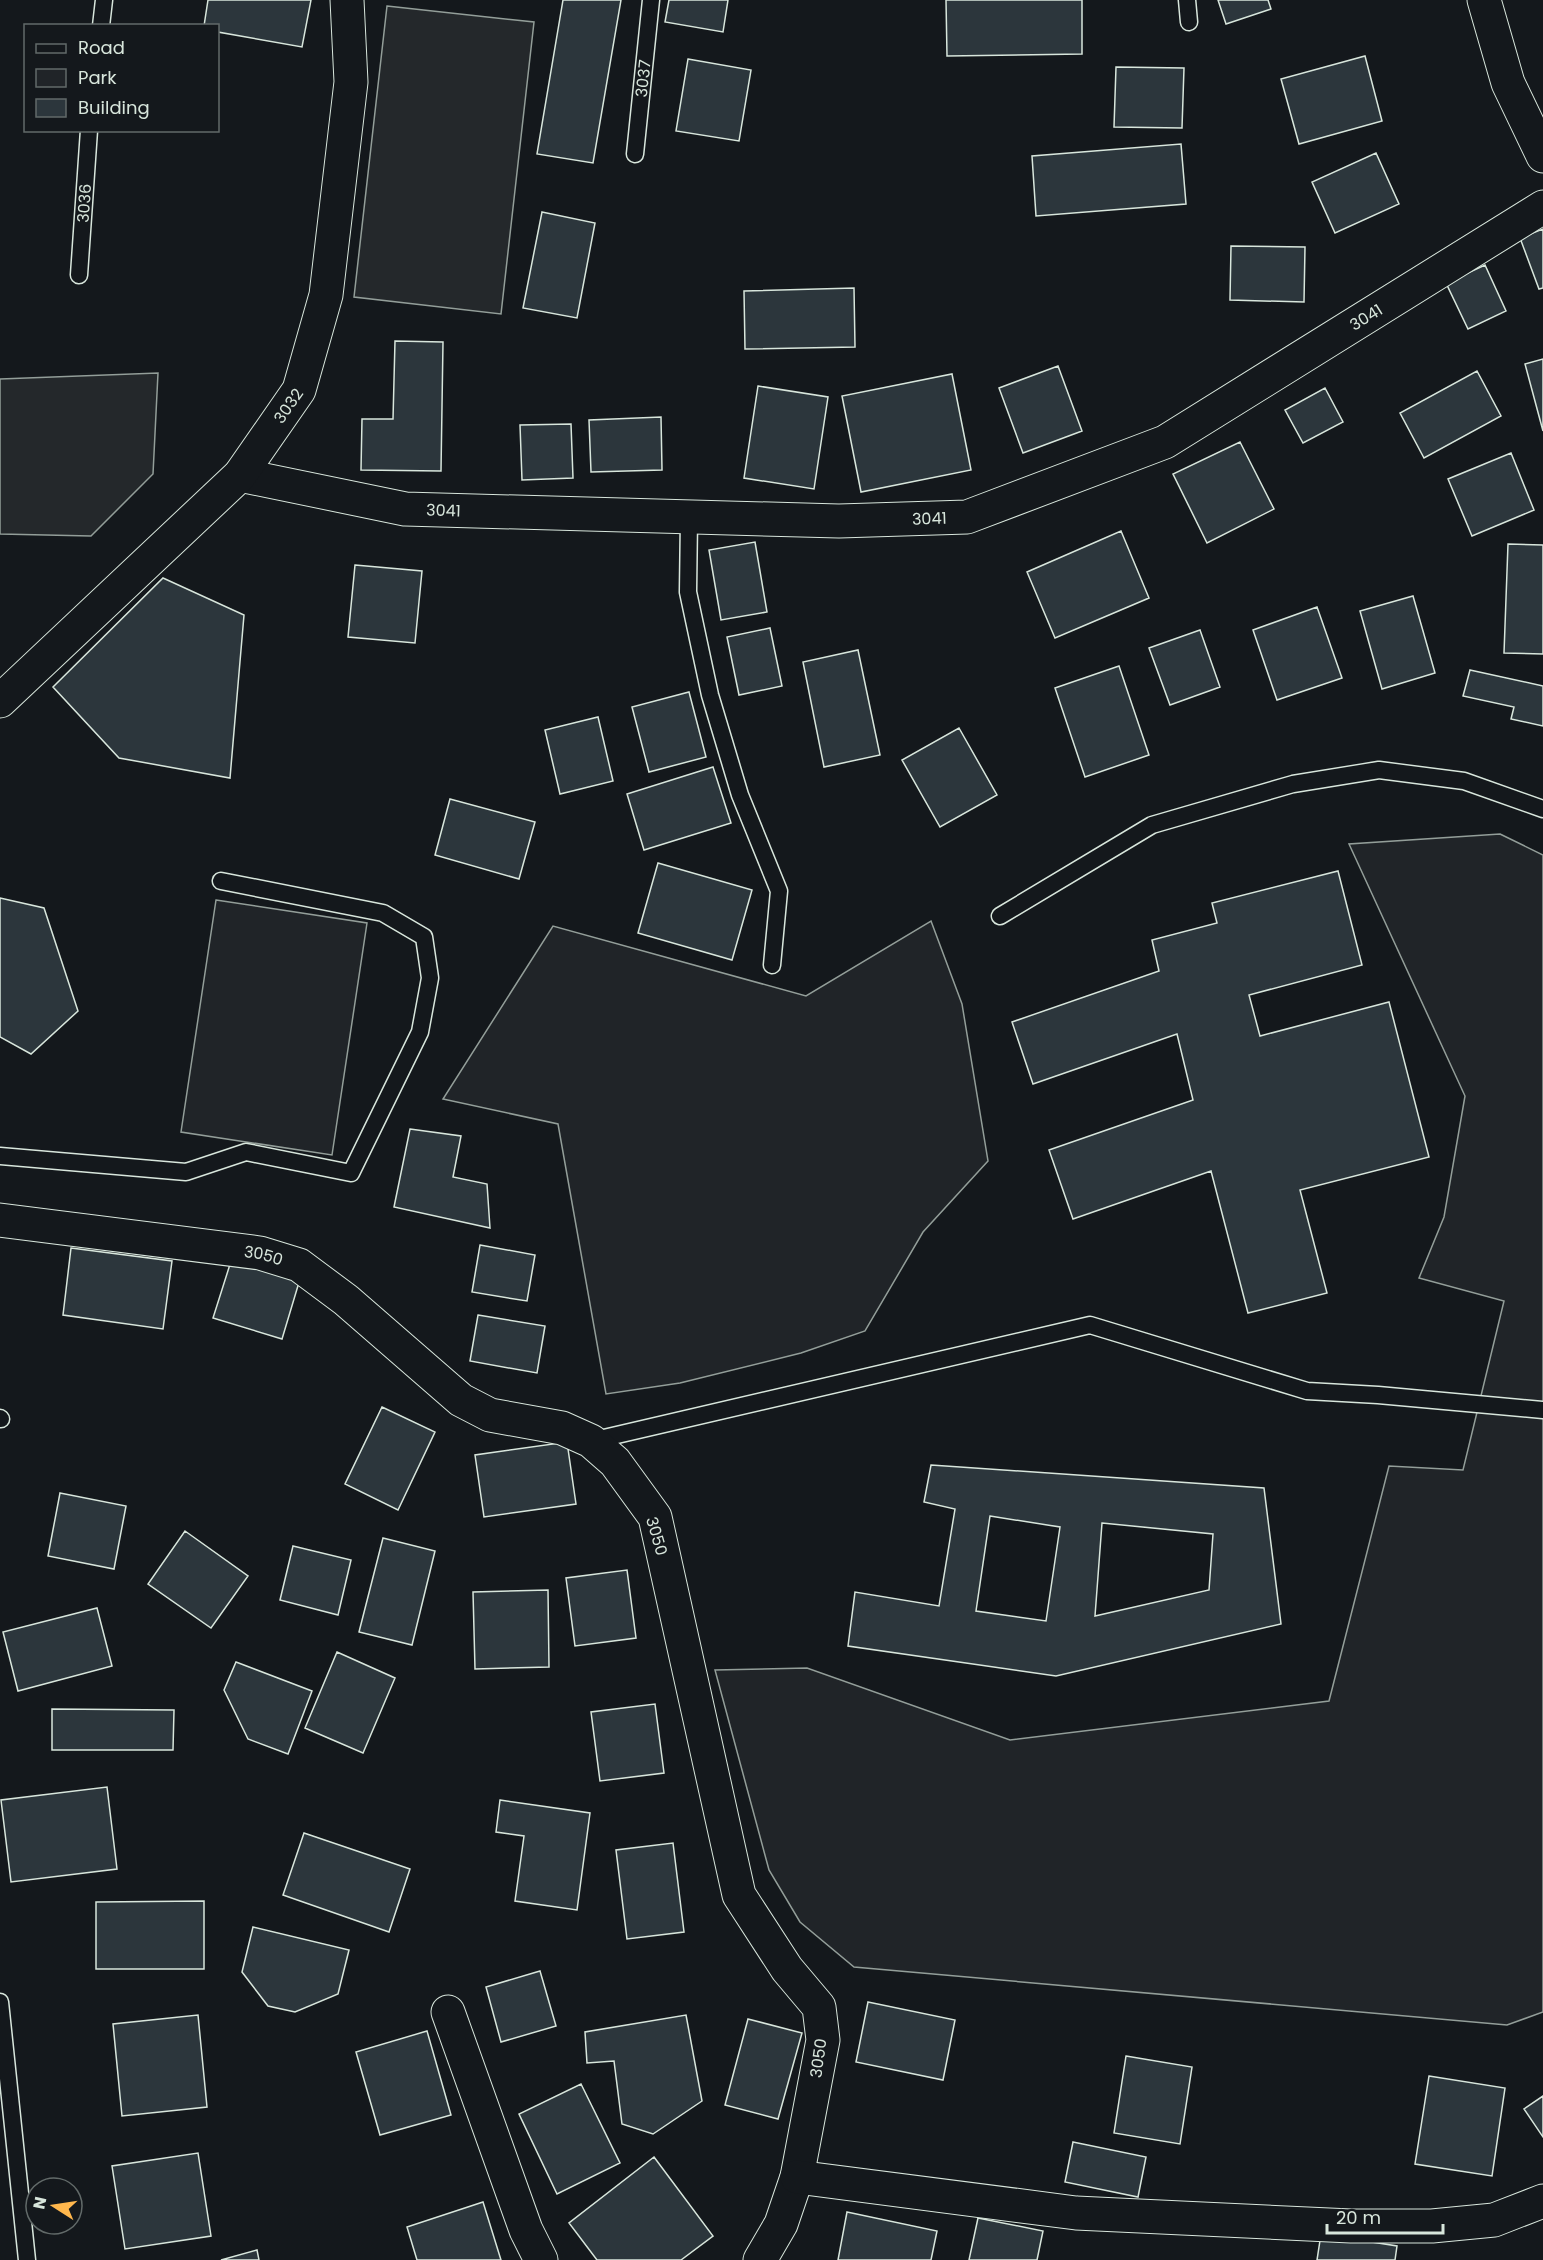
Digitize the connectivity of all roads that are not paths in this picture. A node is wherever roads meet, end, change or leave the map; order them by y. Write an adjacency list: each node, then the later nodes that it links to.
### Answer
1 (104, 0): 7 (lane)
2 (347, 0): 13 (street, 3032)
3 (651, 0): 9 (lane, 3037)
4 (1187, 0): 6 (lane)
5 (1484, 0): 10 (street)
6 (1189, 22)
7 (101, 24)
8 (89, 132): 12 (lane, 3036)
9 (635, 154)
10 (1543, 156)
11 (1543, 207): 14 (street, 3041)
12 (79, 275)
13 (240, 475): 14 (street, 3041); 15 (street, 3032)
14 (689, 518): 19 (lane)
15 (0, 701)
16 (1543, 809): 18 (lane)
17 (221, 881): 20 (lane)
18 (1000, 916)
19 (772, 965)
20 (0, 1156)
21 (0, 1220): 23 (street, 3050)
22 (1543, 1410): 23 (lane)
23 (591, 1441): 26 (street, 3050)
24 (0, 2002): 28 (lane)
25 (448, 2012): 29 (street)
26 (797, 2177): 27 (street); 30 (street, 3050)
27 (1543, 2201)
28 (27, 2260)
29 (541, 2260)
30 (760, 2260)

